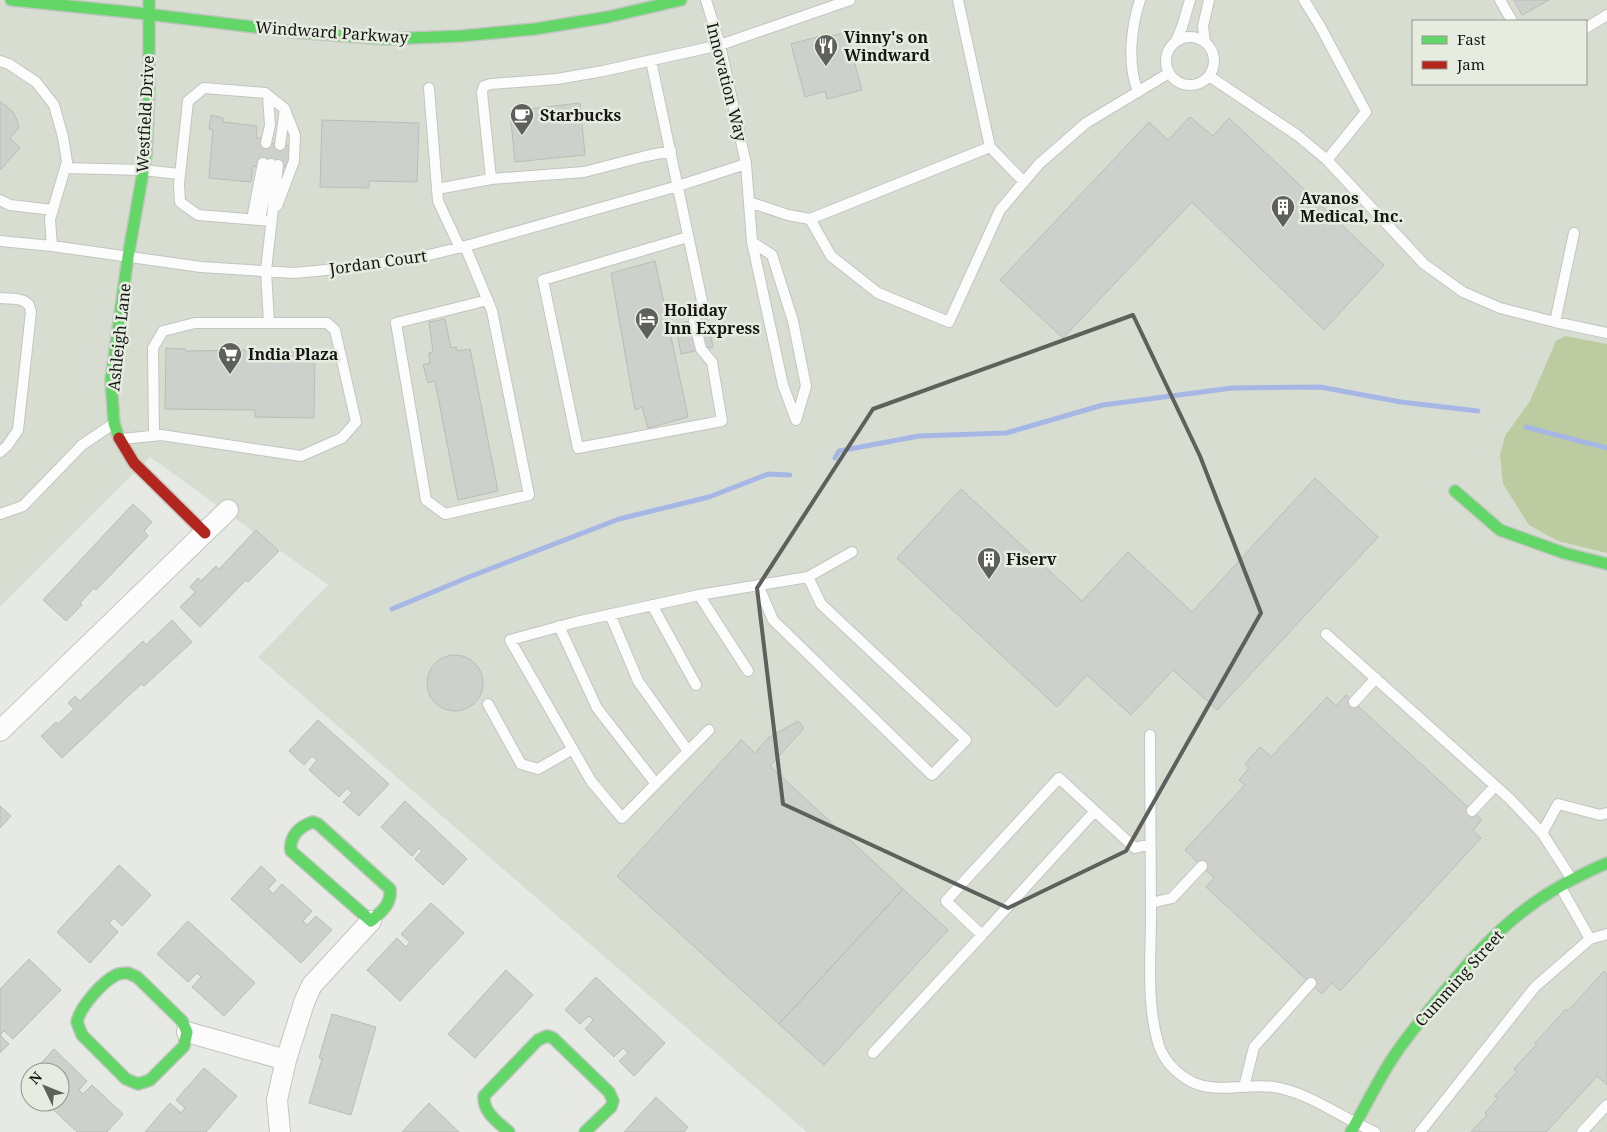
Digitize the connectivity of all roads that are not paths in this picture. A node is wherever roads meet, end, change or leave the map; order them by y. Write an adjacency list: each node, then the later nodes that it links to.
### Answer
1 (11, 0): 12 (street, Windward Parkway)
2 (149, 0): 12 (street, Westfield Drive)
3 (681, 0): 12 (street, Windward Parkway)
4 (706, 0): 18 (lane, Innovation Way)
5 (850, 0): 18 (lane)
6 (958, 0): 27 (lane)
7 (1140, 0): 24 (lane)
8 (1190, 0): 16 (lane)
9 (1209, 0): 17 (lane)
10 (1304, 0): 29 (lane)
11 (1500, 0): 14 (lane)
12 (149, 14): 32 (street, Westfield Drive)
13 (1607, 15): 15 (lane)
14 (1511, 20)
15 (1587, 27)
16 (1176, 41): 17 (lane); 21 (lane)
17 (1205, 42): 22 (lane)
18 (720, 45): 20 (lane); 30 (lane, Innovation Way)
19 (0, 61): 31 (lane)
20 (651, 61): 28 (lane); 34 (lane)
21 (1169, 73): 22 (lane); 24 (lane)
22 (1209, 76): 29 (lane)
23 (429, 88): 37 (lane)
24 (1138, 92): 35 (lane)
25 (268, 96): 26 (lane); 26 (lane); 33 (lane)
26 (282, 106): 42 (lane)
27 (990, 148): 35 (lane); 41 (lane)
28 (671, 151): 34 (lane); 36 (lane)
29 (1327, 160): 53 (lane)
30 (746, 164): 36 (lane, Jordan Court); 39 (lane, Innovation Way)
31 (65, 168): 32 (lane); 40 (lane)
32 (143, 170): 33 (lane); 49 (street, Westfield Drive)
33 (180, 174): 42 (lane)
34 (491, 180): 37 (lane)
35 (1024, 182): 41 (lane)
36 (678, 186): 44 (lane); 48 (lane, Jordan Court)
37 (436, 189): 48 (lane)
38 (2, 200): 40 (lane)
39 (749, 202): 41 (lane); 46 (lane, Innovation Way)
40 (53, 210): 47 (lane)
41 (810, 219)
42 (261, 220): 42 (lane); 50 (lane)
43 (1574, 233): 53 (lane)
44 (688, 237): 44 (lane)
45 (0, 241): 47 (lane, Jordan Court)
46 (752, 242): 46 (lane, Innovation Way)
47 (52, 246): 49 (lane, Jordan Court)
48 (463, 247): 50 (lane, Jordan Court); 52 (lane)
49 (128, 257): 50 (lane, Jordan Court); 56 (street, Ashleigh Lane)
50 (266, 270): 54 (lane)
51 (0, 298): 59 (lane)
52 (488, 300): 52 (lane)
53 (1555, 322): 55 (lane)
54 (269, 323): 57 (lane); 57 (lane)
55 (1607, 332)
56 (114, 424): 58 (street, Ashleigh Lane); 62 (lane)
57 (154, 436): 58 (lane)
58 (119, 439): 63 (street, Ashleigh Lane)
59 (0, 452)
60 (1455, 491): 65 (street)
61 (228, 510): 63 (street)
62 (0, 514)
63 (205, 533): 79 (street)
64 (852, 552): 66 (lane)
65 (1607, 564)
66 (808, 576): 67 (lane); 67 (lane)
67 (758, 585): 68 (lane)
68 (699, 595): 69 (lane); 73 (lane)
69 (652, 605): 70 (lane); 75 (lane)
70 (610, 614): 71 (lane); 82 (lane)
71 (559, 626): 81 (lane); 83 (lane)
72 (1326, 634): 74 (lane)
73 (748, 670)
74 (1376, 678): 76 (lane); 84 (lane)
75 (696, 685)
76 (1354, 702)
77 (488, 704): 81 (lane)
78 (709, 730): 82 (lane)
79 (0, 731)
80 (1150, 735): 89 (lane)
81 (572, 749): 83 (lane)
82 (688, 751): 83 (lane)
83 (656, 784)
84 (1495, 786): 86 (lane); 88 (lane)
85 (1095, 811): 89 (lane); 97 (lane); 97 (lane)
86 (1472, 811)
87 (1607, 812): 88 (lane)
88 (1542, 833): 92 (lane)
89 (1150, 844): 94 (lane)
90 (1607, 863): 92 (street, Cumming Street)
91 (1202, 866): 94 (lane)
92 (1572, 879): 93 (street, Cumming Street)
93 (1560, 886): 98 (lane); 105 (street, Cumming Street)
94 (1151, 903): 103 (lane)
95 (371, 921): 95 (street); 102 (street)
96 (1607, 934): 98 (lane)
97 (982, 935): 101 (lane)
98 (1590, 939): 110 (lane)
99 (1311, 983): 103 (lane)
100 (187, 1032): 100 (street); 102 (street)
101 (872, 1053)
102 (286, 1060): 106 (street)
103 (1244, 1087): 105 (lane)
104 (1607, 1105): 111 (lane)
105 (1353, 1128): 109 (lane)
106 (280, 1132)
107 (509, 1132): 108 (street)
108 (585, 1132)
109 (1375, 1132)
110 (1420, 1132)
111 (1582, 1132)

